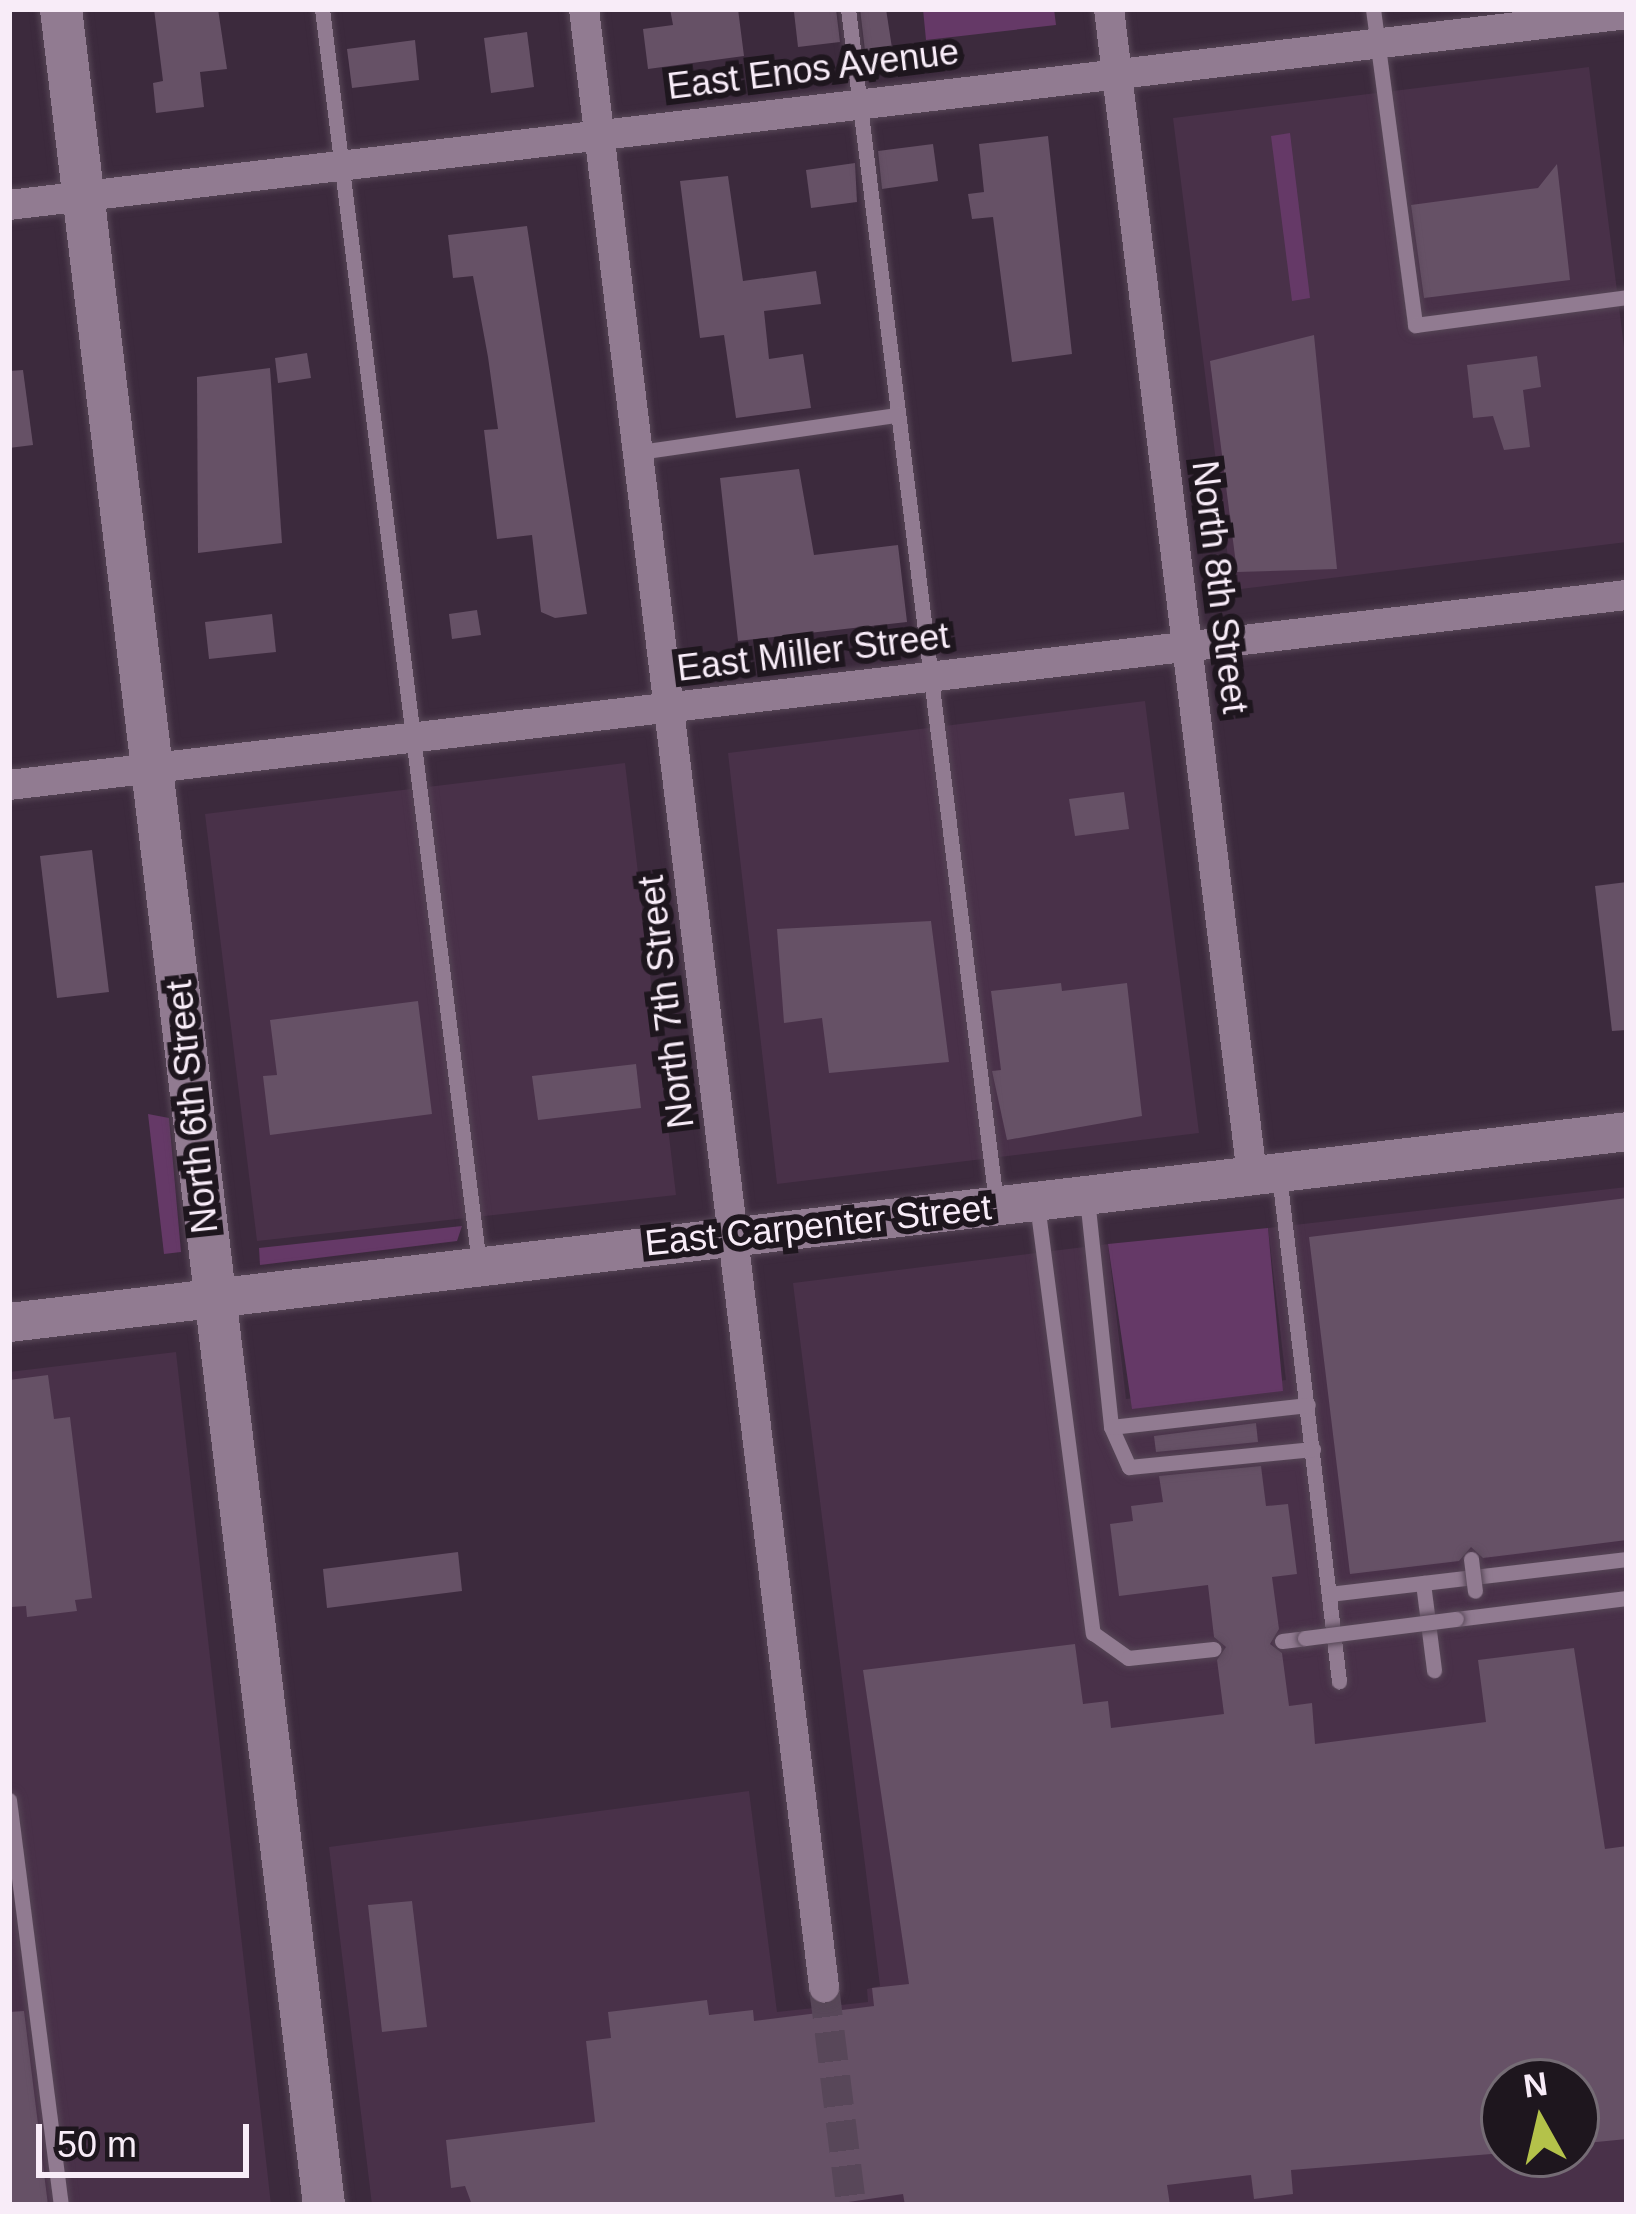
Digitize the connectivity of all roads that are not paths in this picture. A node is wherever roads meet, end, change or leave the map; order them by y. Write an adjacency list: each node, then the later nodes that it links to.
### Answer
1 (62, 9): 13 (main road, North 6th Street)
2 (322, 9): 12 (lane)
3 (584, 9): 11 (street, North 7th Street)
4 (848, 9): 10 (lane)
5 (1109, 9): 9 (street, North 8th Street)
6 (1373, 9): 8 (lane)
7 (1627, 14): 8 (street, East Enos Avenue)
8 (1376, 43): 9 (street, East Enos Avenue); 15 (lane)
9 (1118, 73): 10 (street, East Enos Avenue); 19 (street, North 8th Street)
10 (858, 103): 11 (street, East Enos Avenue); 16 (lane)
11 (600, 134): 12 (street, East Enos Avenue); 17 (street, North 7th Street)
12 (342, 164): 13 (street, East Enos Avenue); 22 (lane)
13 (84, 196): 14 (street, East Enos Avenue); 23 (main road, North 6th Street)
14 (9, 205)
15 (1627, 296)
16 (896, 416): 17 (lane); 20 (lane)
17 (639, 452): 21 (street, North 7th Street)
18 (1627, 595): 19 (street, East Miller Street)
19 (1188, 647): 20 (street, East Miller Street); 26 (street, North 8th Street)
20 (935, 674): 21 (street, East Miller Street); 29 (lane)
21 (670, 709): 22 (street, East Miller Street); 30 (street, North 7th Street)
22 (416, 743): 23 (street, East Miller Street); 31 (lane)
23 (151, 770): 24 (street, East Miller Street); 32 (main road, North 6th Street)
24 (9, 785)
25 (1627, 1131): 26 (street, East Carpenter Street)
26 (1265, 1174): 27 (street, East Carpenter Street); 34 (lane)
27 (1087, 1196): 28 (street, East Carpenter Street); 35 (lane)
28 (1037, 1201): 29 (street, East Carpenter Street); 44 (lane)
29 (996, 1205): 30 (street, East Carpenter Street)
30 (733, 1235): 31 (street, East Carpenter Street); 48 (street, North 7th Street)
31 (479, 1265): 32 (street, East Carpenter Street)
32 (214, 1298): 33 (street, East Carpenter Street); 50 (main road, North 6th Street)
33 (9, 1322)
34 (1308, 1405): 35 (lane); 36 (lane)
35 (1111, 1427): 36 (lane)
36 (1312, 1449): 40 (lane)
37 (1471, 1559): 42 (lane, bridge)
38 (1627, 1559): 39 (lane)
39 (1423, 1583): 40 (lane); 45 (lane)
40 (1329, 1594): 46 (lane)
41 (1627, 1598): 42 (lane)
42 (1478, 1616): 43 (lane, bridge)
43 (1282, 1641)
44 (1214, 1649)
45 (1434, 1670)
46 (1339, 1681)
47 (9, 1800): 49 (lane)
48 (824, 1987)
49 (61, 2205)
50 (324, 2205)

